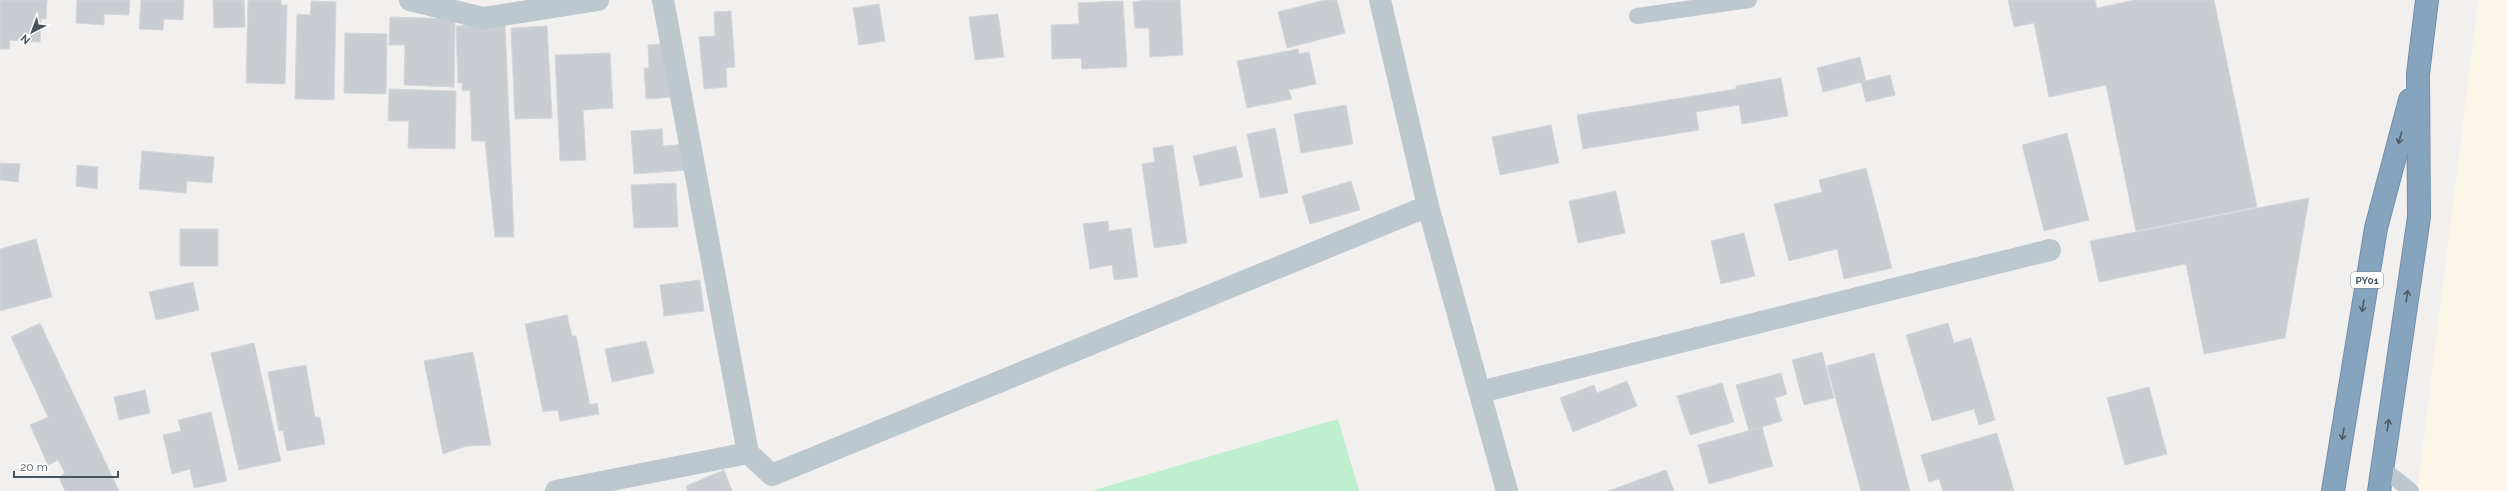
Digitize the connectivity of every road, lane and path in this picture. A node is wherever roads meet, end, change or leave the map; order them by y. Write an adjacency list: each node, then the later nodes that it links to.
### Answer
1 (410, 0): 2 (street)
2 (598, 0)
3 (662, 0): 12 (street)
4 (1380, 0): 9 (street)
5 (1749, 0): 7 (lane)
6 (2427, 0): 8 (highway, PY01)
7 (1637, 16)
8 (2418, 74): 13 (highway, PY01, one-way to 8); 16 (highway, PY01, one-way to 16)
9 (1428, 206): 11 (street); 12 (street)
10 (2050, 250): 11 (street)
11 (1480, 392): 15 (street)
12 (748, 453): 14 (street)
13 (2382, 468): 17 (highway, PY01); 18 (lane)
14 (556, 491)
15 (1507, 491)
16 (2334, 491)
17 (2379, 491)
18 (2411, 491)

